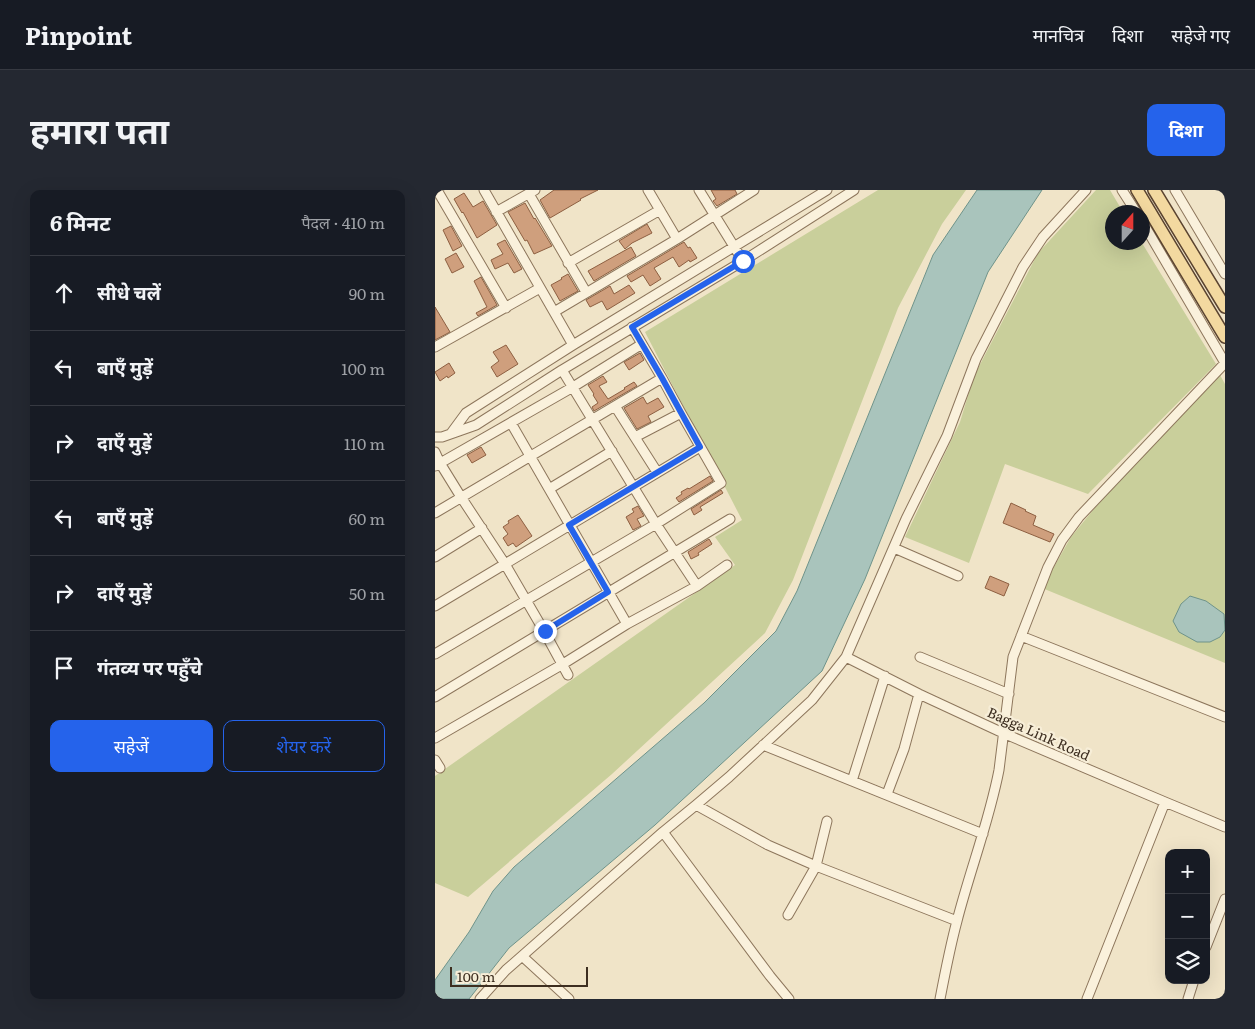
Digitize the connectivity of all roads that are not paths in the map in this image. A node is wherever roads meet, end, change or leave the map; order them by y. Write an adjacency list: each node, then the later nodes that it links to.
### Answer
1 (437, 190): 28 (street)
2 (483, 190): 17 (street)
3 (648, 190): 16 (street)
4 (699, 190): 18 (street)
5 (755, 190): 14 (street)
6 (827, 190): 21 (street)
7 (854, 190): 22 (street)
8 (1086, 190): 60 (street)
9 (1122, 190): 15 (street)
10 (1137, 190): 31 (main road)
11 (1153, 190): 27 (main road)
12 (1175, 190): 24 (street)
13 (532, 192): 17 (street); 23 (street)
14 (742, 193): 18 (street)
15 (1132, 205)
16 (660, 210): 20 (street); 23 (street)
17 (496, 212): 25 (street)
18 (714, 216): 20 (street); 21 (street)
19 (1150, 235): 35 (street)
20 (677, 239): 26 (street)
21 (734, 247): 22 (street); 32 (street)
22 (743, 261): 30 (street)
23 (568, 263): 26 (street)
24 (1225, 274)
25 (540, 288): 28 (street); 29 (street)
26 (586, 292): 29 (street)
27 (1225, 307)
28 (506, 308): 34 (street)
29 (554, 312): 32 (street)
30 (632, 327): 33 (street); 36 (street)
31 (1225, 337)
32 (573, 344): 43 (street)
33 (642, 344): 37 (street); 38 (street)
34 (435, 347)
35 (1225, 363): 73 (street)
36 (562, 370): 38 (street); 43 (street)
37 (662, 378): 39 (street); 40 (street)
38 (573, 387): 41 (street); 42 (street)
39 (615, 406): 41 (street); 45 (street)
40 (681, 413): 45 (street); 46 (street)
41 (593, 419): 47 (street); 49 (street)
42 (511, 422): 49 (street); 50 (street)
43 (452, 432): 44 (street)
44 (435, 437)
45 (635, 437): 51 (street)
46 (700, 447): 51 (street); 57 (street)
47 (612, 451): 52 (street); 53 (street)
48 (435, 452): 50 (street)
49 (530, 456): 53 (street); 54 (street)
50 (438, 465): 54 (street)
51 (657, 472): 52 (street)
52 (633, 486): 57 (street); 58 (street)
53 (549, 488): 58 (street)
54 (461, 497): 55 (street); 59 (street)
55 (435, 513)
56 (730, 519): 61 (street)
57 (656, 524): 61 (street); 63 (street)
58 (569, 525): 63 (street); 64 (street)
59 (482, 528): 62 (street); 64 (street)
60 (894, 548): 66 (street); 75 (street)
61 (674, 552): 67 (street); 68 (street)
62 (435, 557)
63 (590, 562): 68 (street); 69 (street)
64 (505, 564): 69 (street); 70 (street)
65 (727, 565): 67 (street)
66 (958, 576)
67 (697, 586): 71 (street)
68 (608, 592): 71 (street); 72 (street)
69 (526, 600): 72 (street); 74 (street)
70 (435, 606)
71 (627, 624): 77 (street)
72 (545, 631): 77 (street); 82 (street)
73 (1021, 636): 81 (street); 83 (street)
74 (435, 654)
75 (846, 657): 79 (street, Bagga Link Road); 86 (street)
76 (920, 657): 81 (street)
77 (563, 664): 78 (street); 85 (street)
78 (568, 675)
79 (885, 676): 80 (street, Bagga Link Road); 89 (street)
80 (919, 694): 84 (street, Bagga Link Road); 90 (street)
81 (1009, 694): 84 (street)
82 (435, 697)
83 (1225, 717)
84 (1003, 733): 91 (street, Bagga Link Road); 96 (street)
85 (435, 738)
86 (763, 745): 89 (street); 92 (street)
87 (435, 760): 88 (street)
88 (440, 768)
89 (852, 781): 90 (street)
90 (887, 794): 96 (street)
91 (1165, 802): 94 (street, Bagga Link Road); 108 (street)
92 (696, 805): 95 (street); 97 (street)
93 (827, 821): 97 (street)
94 (1225, 827)
95 (663, 832): 102 (street); 106 (street)
96 (983, 834): 100 (street)
97 (816, 866): 99 (street); 100 (street)
98 (1225, 899): 101 (street)
99 (788, 915)
100 (957, 921): 107 (street)
101 (1209, 939)
102 (522, 956): 104 (street); 105 (street)
103 (1193, 984): 109 (street)
104 (480, 999)
105 (569, 999)
106 (789, 999)
107 (940, 999)
108 (1087, 999)
109 (1187, 999)

